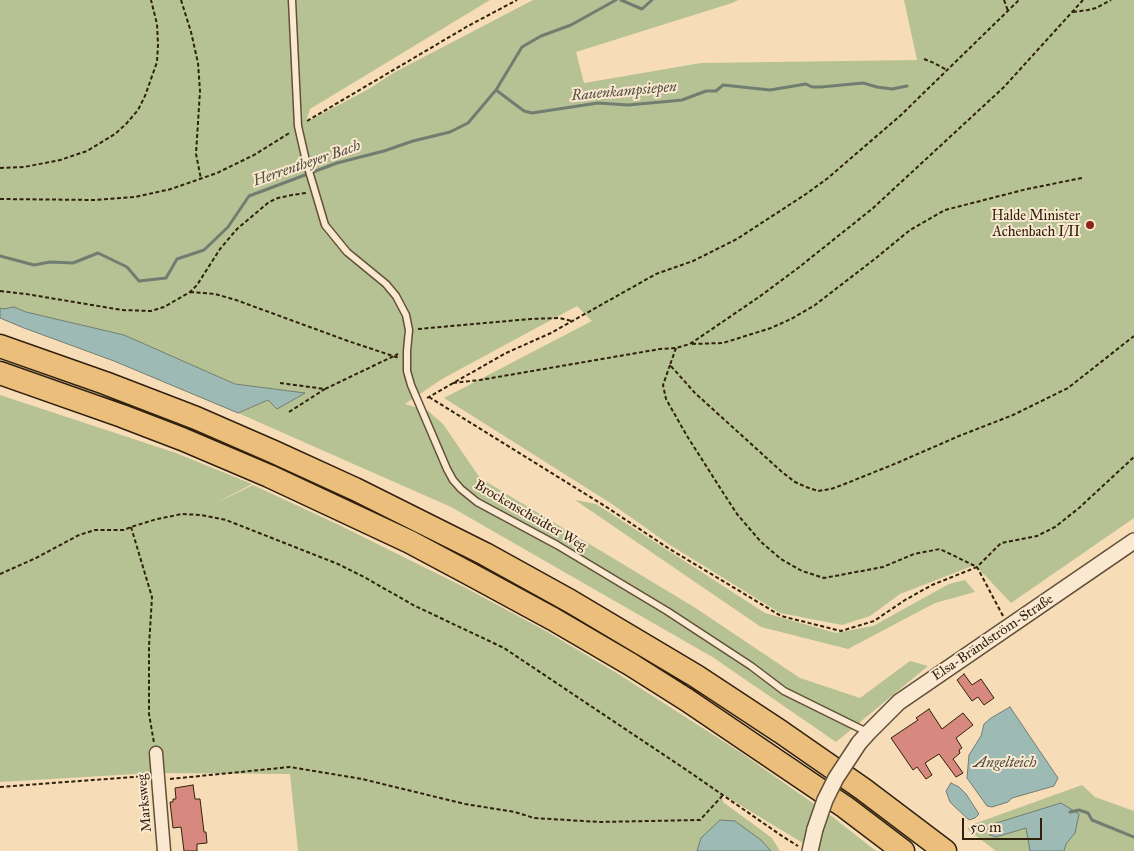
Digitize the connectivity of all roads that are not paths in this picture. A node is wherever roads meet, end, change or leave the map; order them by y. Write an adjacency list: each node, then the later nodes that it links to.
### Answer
1 (292, 0): 5 (lane, Brockenscheidter Weg)
2 (0, 346): 10 (highway)
3 (0, 373): 9 (highway)
4 (1134, 541): 5 (street, Elsa-Brändström-Straße)
5 (864, 738): 7 (street, Elsa-Brändström-Straße, bridge)
6 (156, 753): 8 (street, Marksweg)
7 (810, 849)
8 (164, 851)
9 (903, 851)
10 (945, 851)

